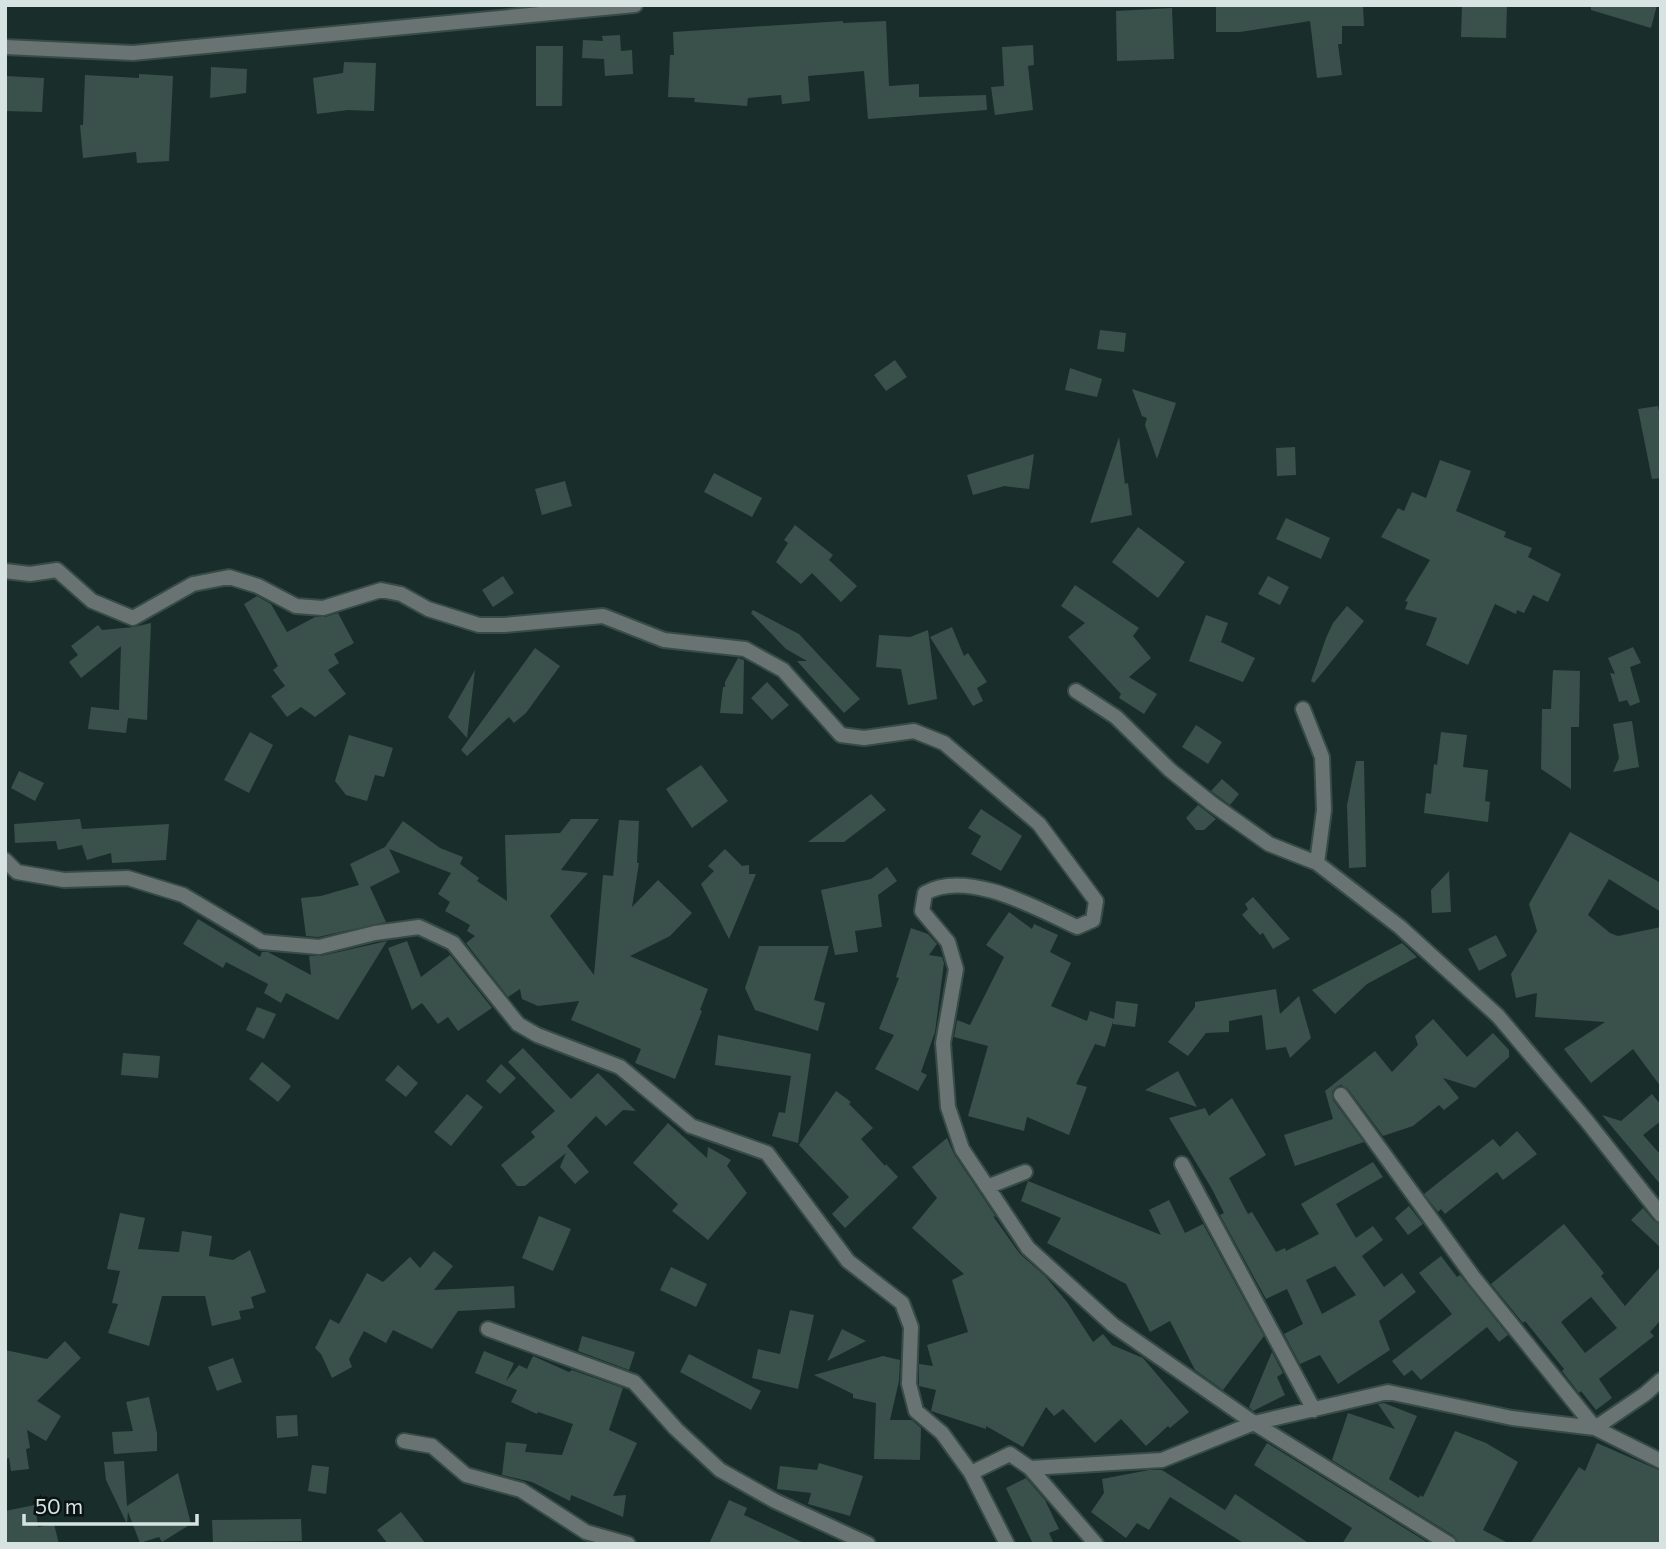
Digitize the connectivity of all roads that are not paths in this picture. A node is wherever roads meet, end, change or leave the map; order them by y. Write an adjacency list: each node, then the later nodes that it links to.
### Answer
1 (635, 5): 2 (street)
2 (5, 47)
3 (5, 571): 11 (street)
4 (1076, 691): 7 (street)
5 (1303, 709): 7 (street)
6 (5, 860): 21 (street)
7 (1317, 863): 12 (street)
8 (1342, 1095): 17 (street)
9 (1182, 1164): 15 (street)
10 (1025, 1172): 11 (street)
11 (987, 1188): 16 (street)
12 (1661, 1215)
13 (488, 1329): 23 (street)
14 (1661, 1380): 17 (street)
15 (1314, 1410): 16 (street); 17 (street)
16 (1254, 1423): 20 (street); 26 (street)
17 (1595, 1428): 19 (street)
18 (404, 1441): 22 (street)
19 (1661, 1461)
20 (1030, 1468): 21 (street); 25 (street)
21 (971, 1473): 24 (street)
22 (628, 1544)
23 (868, 1544)
24 (1007, 1544)
25 (1096, 1544)
26 (1450, 1544)

